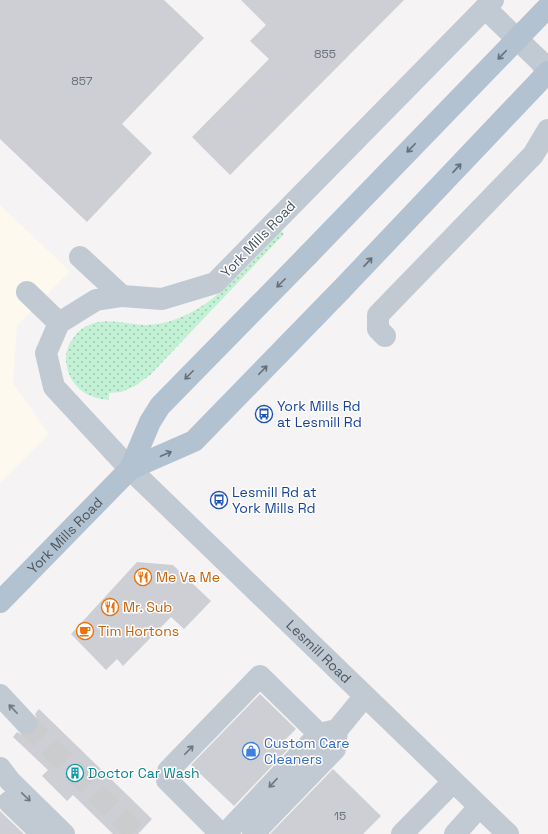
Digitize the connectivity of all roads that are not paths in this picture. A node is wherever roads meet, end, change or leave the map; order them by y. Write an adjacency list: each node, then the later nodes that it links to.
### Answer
1 (489, 4): 3 (street); 7 (street, York Mills Road)
2 (548, 7): 10 (main road, York Mills Road, one-way to 10, bridge)
3 (548, 73): 10 (main road, York Mills Road, one-way to 3, bridge)
4 (548, 130): 9 (street)
5 (80, 257): 7 (street)
6 (27, 292): 8 (street)
7 (122, 296): 8 (street, York Mills Road)
8 (59, 323): 10 (street)
9 (385, 336)
10 (130, 469): 11 (main road, York Mills Road); 13 (street, Lesmill Road)
11 (0, 602)
12 (0, 695): 14 (street, one-way to 12)
13 (364, 697): 15 (street); 17 (street, Lesmill Road)
14 (26, 723)
15 (328, 732): 22 (street, one-way to 15); 23 (street, one-way to 23); 24 (street)
16 (0, 768): 21 (street, one-way to 21)
17 (453, 782): 19 (street, Lesmill Road); 25 (street)
18 (0, 792): 20 (street)
19 (480, 807): 26 (street); 27 (street, Lesmill Road)
20 (42, 834)
21 (64, 834)
22 (221, 834)
23 (225, 834)
24 (253, 834)
25 (402, 834)
26 (455, 834)
27 (508, 834)

